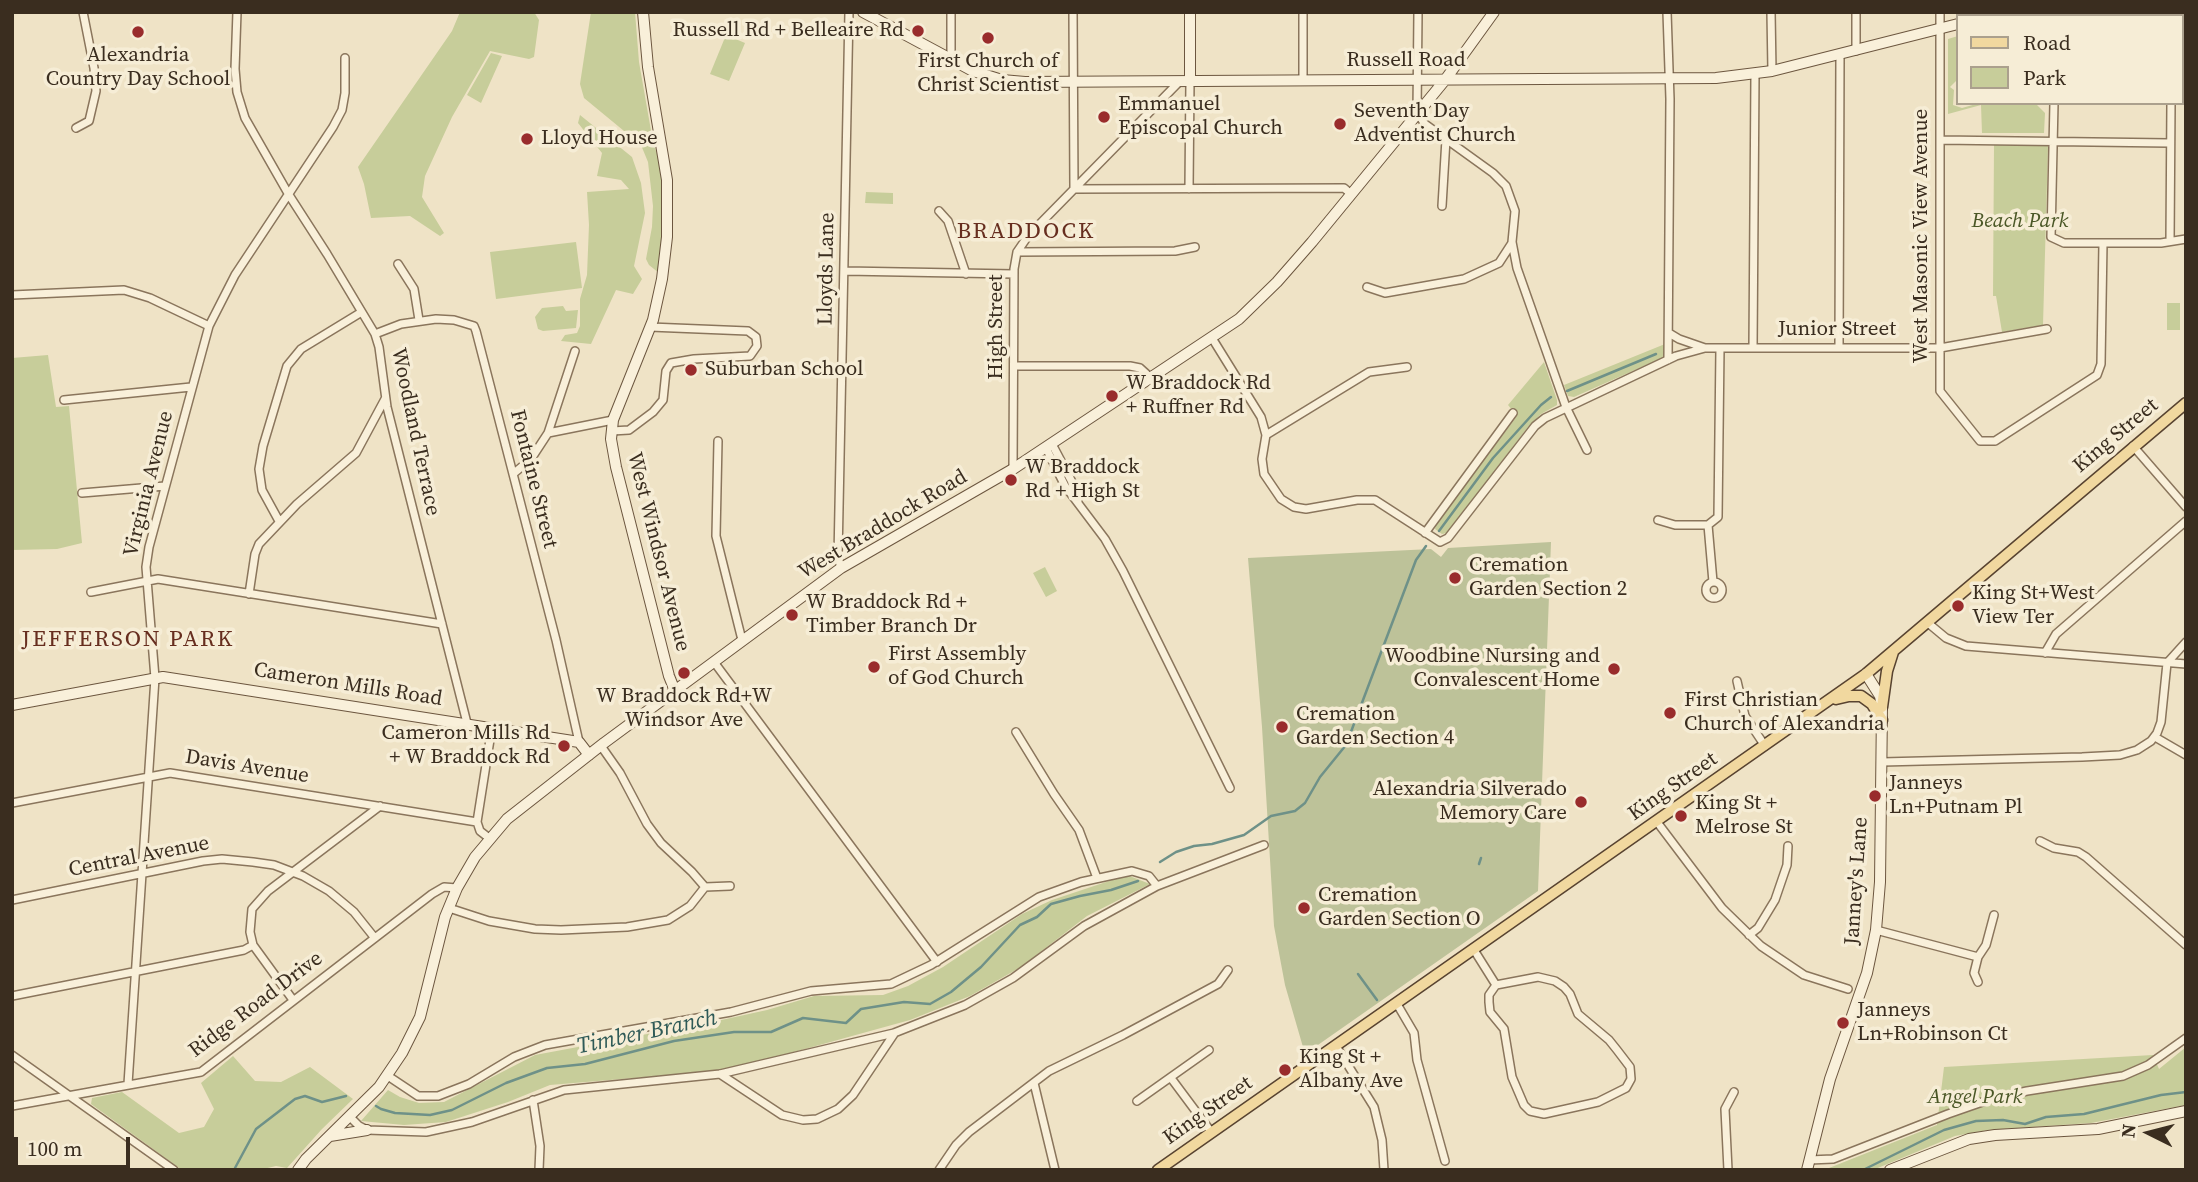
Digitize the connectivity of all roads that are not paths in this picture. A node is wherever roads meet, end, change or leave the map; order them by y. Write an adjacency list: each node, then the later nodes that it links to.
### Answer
1 (83, 12): 33 (street)
2 (237, 12): 41 (street, Woodland Terrace)
3 (643, 12): 61 (street, West Windsor Avenue)
4 (849, 12): 53 (street, Lloyds Lane)
5 (863, 12): 21 (street, Russell Road)
6 (951, 12): 21 (street)
7 (1073, 12): 28 (street)
8 (1189, 12): 29 (street)
9 (1303, 12): 25 (street)
10 (1418, 12): 26 (street)
11 (1493, 12): 27 (street, West Braddock Road)
12 (1667, 12): 24 (street)
13 (1771, 12): 22 (street)
14 (1856, 12): 18 (street)
15 (1940, 12): 17 (street, West Masonic View Avenue)
16 (1956, 25): 17 (street, Russell Road)
17 (1940, 29): 18 (street, Russell Road); 35 (street, West Masonic View Avenue)
18 (1856, 51): 19 (street, Russell Road)
19 (1840, 55): 22 (street, Russell Road); 69 (street)
20 (345, 58): 41 (street, Virginia Avenue)
21 (951, 60): 28 (street, Russell Road)
22 (1772, 71): 23 (street, Russell Road)
23 (1755, 74): 24 (street, Russell Road); 68 (street)
24 (1669, 79): 27 (street, Russell Road); 63 (street)
25 (1303, 80): 26 (street, Russell Road); 29 (street, Russell Road)
26 (1417, 80): 27 (street, Russell Road); 32 (street)
27 (1445, 80): 32 (street, West Braddock Road)
28 (1073, 82): 29 (street, Russell Road); 38 (street)
29 (1185, 82): 38 (street, High Street); 39 (street)
30 (2054, 105): 36 (street)
31 (2171, 105): 37 (street)
32 (1417, 113): 34 (street); 40 (street, West Braddock Road)
33 (76, 128)
34 (1446, 139): 42 (street); 46 (street)
35 (1940, 140): 36 (street); 70 (street, West Masonic View Avenue)
36 (2054, 142): 37 (street); 47 (street)
37 (2169, 143): 45 (street)
38 (1074, 189): 39 (street); 49 (street, High Street)
39 (1189, 189): 40 (street)
40 (1351, 194): 65 (street, West Braddock Road)
41 (289, 195): 58 (street, Woodland Terrace); 60 (street, Virginia Avenue)
42 (1442, 206)
43 (939, 211): 54 (street)
44 (2186, 239): 45 (street)
45 (2170, 241): 47 (street)
46 (1513, 242): 50 (street); 52 (street)
47 (2103, 243): 70 (street, West Masonic View Avenue)
48 (1195, 247): 49 (street)
49 (1017, 252): 55 (street, High Street)
50 (1499, 263): 52 (street); 56 (street)
51 (398, 264): 59 (street)
52 (1517, 268): 80 (street)
53 (845, 271): 54 (street); 99 (street, Lloyds Lane)
54 (966, 274): 55 (street)
55 (1014, 274): 73 (street, High Street)
56 (1367, 287)
57 (12, 295): 60 (street)
58 (360, 313): 64 (street, Woodland Terrace); 95 (street)
59 (419, 320): 64 (street, Fontaine Street); 90 (street, Fontaine Street)
60 (209, 326): 76 (street, Virginia Avenue)
61 (650, 327): 82 (street, West Windsor Avenue); 82 (street)
62 (2047, 329): 70 (street, Junior Street)
63 (1670, 333): 66 (street, Junior Street); 72 (street)
64 (374, 334): 77 (street, Woodland Terrace)
65 (1212, 338): 75 (street, West Braddock Road); 84 (street)
66 (1705, 348): 67 (street, Junior Street); 72 (street)
67 (1720, 348): 68 (street, Junior Street); 97 (street)
68 (1753, 348): 69 (street, Junior Street)
69 (1839, 348): 70 (street, Junior Street)
70 (1940, 348)
71 (575, 351): 83 (street)
72 (1668, 360): 80 (street)
73 (1014, 366): 75 (street); 89 (street, High Street)
74 (1407, 367): 84 (street)
75 (1151, 378): 86 (street, West Braddock Road)
76 (191, 387): 78 (street); 91 (street, Virginia Avenue)
77 (385, 398): 95 (street); 105 (street, Woodland Terrace)
78 (64, 400)
79 (2186, 403): 87 (main road, King Street)
80 (1566, 407): 88 (street); 98 (street)
81 (1513, 413): 98 (street)
82 (612, 425): 83 (street); 116 (street, West Windsor Avenue)
83 (548, 433): 90 (street)
84 (1266, 435): 98 (street)
85 (718, 441): 106 (street)
86 (1049, 446): 89 (street, West Braddock Road); 132 (street)
87 (2133, 446): 93 (street); 104 (main road, King Street)
88 (1587, 450)
89 (1013, 469): 99 (street, West Braddock Road)
90 (513, 474): 125 (street, Fontaine Street)
91 (165, 486): 92 (street); 100 (street, Virginia Avenue)
92 (82, 493)
93 (2186, 507)
94 (1658, 520): 97 (street)
95 (279, 521): 103 (street)
96 (2186, 521): 109 (street)
97 (1708, 525): 101 (street)
98 (1425, 533)
99 (841, 568): 106 (street, West Braddock Road)
100 (147, 581): 102 (street); 103 (street); 114 (street, Virginia Avenue)
101 (1713, 582)
102 (91, 592)
103 (249, 594): 105 (street)
104 (1928, 623): 108 (main road, King Street); 109 (street)
105 (442, 624): 121 (street, Woodland Terrace)
106 (742, 640): 110 (street, West Braddock Road)
107 (2186, 642): 111 (street)
108 (1893, 652): 113 (main road, King Street); 119 (main road)
109 (2045, 653): 111 (street)
110 (715, 662): 116 (street, West Braddock Road); 158 (street)
111 (2167, 663): 112 (street); 124 (street)
112 (2186, 664)
113 (1866, 674): 117 (main road, King Street); 119 (street, Janney's Lane)
114 (155, 678): 118 (street, Cameron Mills Road); 121 (street, Cameron Mills Road); 131 (street, Virginia Avenue)
115 (1737, 681): 127 (street)
116 (675, 691): 126 (street, West Braddock Road)
117 (1826, 703): 120 (main road); 127 (main road, King Street)
118 (12, 705)
119 (1882, 707): 120 (street, Janney's Lane)
120 (1882, 720): 130 (street, Janney's Lane)
121 (467, 723): 122 (street, Cameron Mills Road)
122 (492, 727): 125 (street, Cameron Mills Road); 135 (street)
123 (1016, 732): 143 (street)
124 (2155, 737): 129 (street); 130 (street)
125 (579, 742): 128 (street)
126 (601, 746): 128 (street, West Braddock Road); 146 (street)
127 (1766, 746): 136 (main road, King Street)
128 (589, 755): 137 (street, West Braddock Road)
129 (2186, 755)
130 (1882, 762): 151 (street, Janney's Lane)
131 (150, 776): 133 (street, Davis Avenue); 134 (street, Davis Avenue); 142 (street, Virginia Avenue)
132 (1230, 788)
133 (12, 803)
134 (380, 806): 135 (street, Davis Avenue); 141 (street)
135 (477, 822): 137 (street)
136 (1657, 822): 152 (street); 156 (main road, King Street)
137 (489, 838): 147 (street, West Braddock Road)
138 (2040, 841): 154 (street)
139 (1264, 845): 145 (street)
140 (1788, 846): 152 (street)
141 (292, 872): 142 (street, Central Avenue); 153 (street, Central Avenue); 155 (street)
142 (143, 874): 148 (street, Central Avenue); 160 (street, Virginia Avenue)
143 (1097, 878): 145 (street); 158 (street)
144 (730, 886): 146 (street)
145 (1157, 886): 167 (street)
146 (705, 887): 149 (street)
147 (457, 888): 149 (street, West Braddock Road); 153 (street, Ridge Road Drive)
148 (12, 900)
149 (449, 908): 173 (street, West Braddock Road)
150 (1994, 915): 157 (street)
151 (1877, 930): 157 (street); 188 (street, Janney's Lane)
152 (1749, 935): 163 (street)
153 (374, 937): 165 (street, Ridge Road Drive)
154 (2186, 945)
155 (253, 946): 160 (street); 165 (street)
156 (1474, 950): 162 (street); 166 (main road, King Street)
157 (1978, 957): 161 (street)
158 (937, 962): 173 (street)
159 (1228, 970): 175 (street)
160 (136, 972): 164 (street); 176 (street, Virginia Avenue)
161 (1978, 982)
162 (1496, 985): 162 (street)
163 (1848, 989)
164 (12, 996)
165 (293, 1000): 176 (street, Ridge Road Drive)
166 (1397, 1004): 169 (main road, King Street); 187 (street)
167 (894, 1033): 172 (street); 172 (street)
168 (2186, 1038): 188 (street)
169 (1336, 1046): 185 (main road, King Street); 195 (street)
170 (1209, 1050): 174 (street)
171 (12, 1055): 178 (street)
172 (720, 1074): 179 (street)
173 (388, 1076): 183 (street, West Braddock Road)
174 (1171, 1078): 180 (street); 185 (street)
175 (1034, 1083): 192 (street); 193 (street)
176 (128, 1084): 178 (street, Ridge Road Drive)
177 (1734, 1092): 196 (street)
178 (69, 1095): 181 (street, Ridge Road Drive); 189 (street)
179 (533, 1100): 184 (street); 191 (street)
180 (1137, 1101)
181 (12, 1105)
182 (2186, 1111): 197 (street)
183 (350, 1117): 184 (street); 186 (street, West Braddock Road)
184 (368, 1130): 186 (street)
185 (1212, 1133): 194 (main road, King Street)
186 (329, 1136): 190 (street, West Braddock Road)
187 (1445, 1161)
188 (1808, 1165)
189 (174, 1170)
190 (298, 1170)
191 (539, 1170)
192 (939, 1170)
193 (1055, 1170)
194 (1158, 1170)
195 (1384, 1170)
196 (1728, 1170)
197 (1890, 1170)

